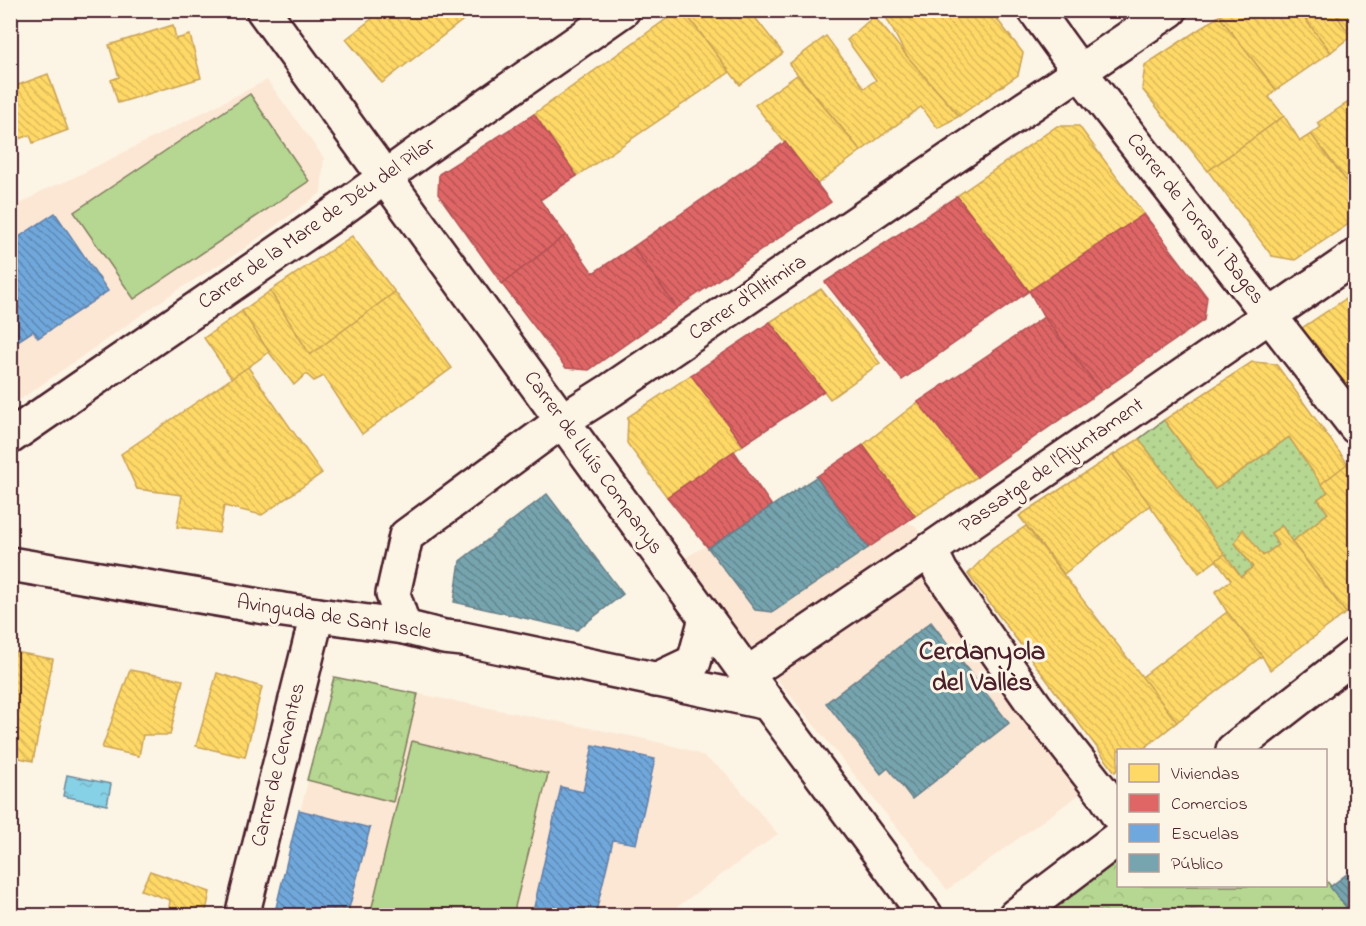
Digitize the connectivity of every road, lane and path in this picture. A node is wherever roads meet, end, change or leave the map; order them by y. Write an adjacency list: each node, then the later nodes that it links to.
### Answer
1 (263, 10): 6 (street, Carrer de Lluís Companys)
2 (623, 10): 6 (street, Carrer de la Mare de Déu del Pilar)
3 (1035, 10): 5 (street, Carrer de Torras i Bages)
4 (1170, 10): 5 (street, Carrer d'Altimira)
5 (1080, 72): 8 (street, Carrer de Torras i Bages); 9 (street, Carrer d'Altimira)
6 (385, 177): 9 (street, Carrer de Lluís Companys); 11 (street, Carrer de la Mare de Déu del Pilar)
7 (1356, 256): 8 (street, Passatge de l'Ajuntament)
8 (1270, 316): 10 (street, Carrer de Torras i Bages); 12 (street, Passatge de l'Ajuntament)
9 (562, 421): 15 (street, Carrer de Lluís Companys); 16 (street, Carrer d'Altimira)
10 (1356, 426)
11 (10, 437)
12 (930, 550): 18 (street, Passatge de l'Ajuntament); 22 (street)
13 (10, 564): 14 (street, Avinguda de Sant Iscle)
14 (317, 615): 16 (street, Avinguda de Sant Iscle); 24 (street, Carrer de Cervantes)
15 (706, 618): 18 (street, Carrer de Lluís Companys); 19 (street)
16 (404, 627): 19 (street, Avinguda de Sant Iscle)
17 (1356, 654): 21 (street)
18 (747, 674): 20 (street, Carrer de Lluís Companys)
19 (656, 680): 20 (street, Avinguda de Sant Iscle)
20 (768, 703): 25 (street, Carrer de Lluís Companys)
21 (1234, 749)
22 (1117, 812)
23 (1117, 839): 26 (street)
24 (242, 915)
25 (925, 915)
26 (1015, 915)

